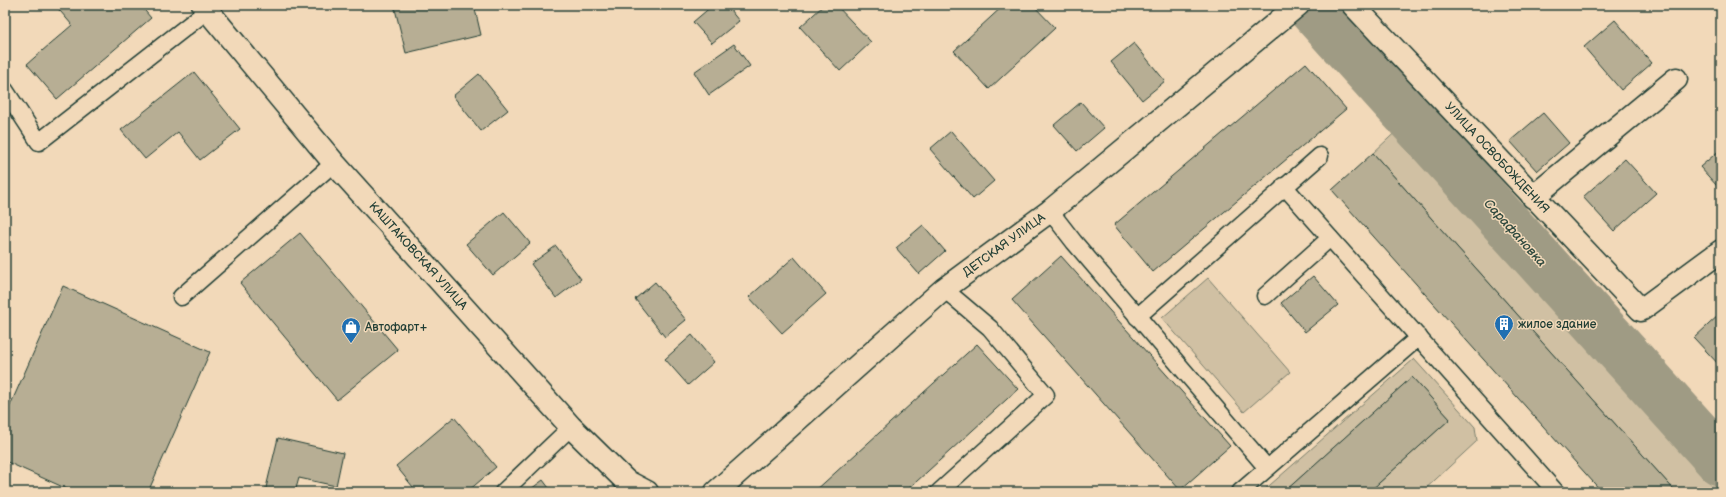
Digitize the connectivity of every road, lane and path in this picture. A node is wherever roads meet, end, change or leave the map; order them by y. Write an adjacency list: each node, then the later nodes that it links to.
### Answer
1 (1353, 5): 9 (street, УЛИЦА ОСВОБОЖДЕНИЯ)
2 (1297, 6): 10 (street, ДЕТСКАЯ УЛИЦА)
3 (206, 7): 5 (lane); 7 (street, КАШТАКОВСКАЯ УЛИЦА)
4 (1676, 79): 9 (street)
5 (5, 90)
6 (1320, 156): 8 (lane)
7 (334, 163): 15 (lane); 18 (street, КАШТАКОВСКАЯ УЛИЦА)
8 (1284, 186): 11 (lane); 16 (lane)
9 (1533, 197): 12 (street, УЛИЦА ОСВОБОЖДЕНИЯ)
10 (1050, 211): 13 (street, ДЕТСКАЯ УЛИЦА); 16 (lane)
11 (1330, 238): 14 (lane); 17 (lane)
12 (1721, 251)
13 (944, 289): 22 (street, ДЕТСКАЯ УЛИЦА); 23 (lane)
14 (1265, 296)
15 (181, 297)
16 (1137, 317): 19 (lane)
17 (1419, 338): 19 (lane); 25 (lane)
18 (571, 427): 20 (lane); 21 (street, КАШТАКОВСКАЯ УЛИЦА)
19 (1267, 468): 24 (lane)
20 (503, 492)
21 (647, 492)
22 (716, 492)
23 (938, 492)
24 (1240, 492)
25 (1556, 492)

